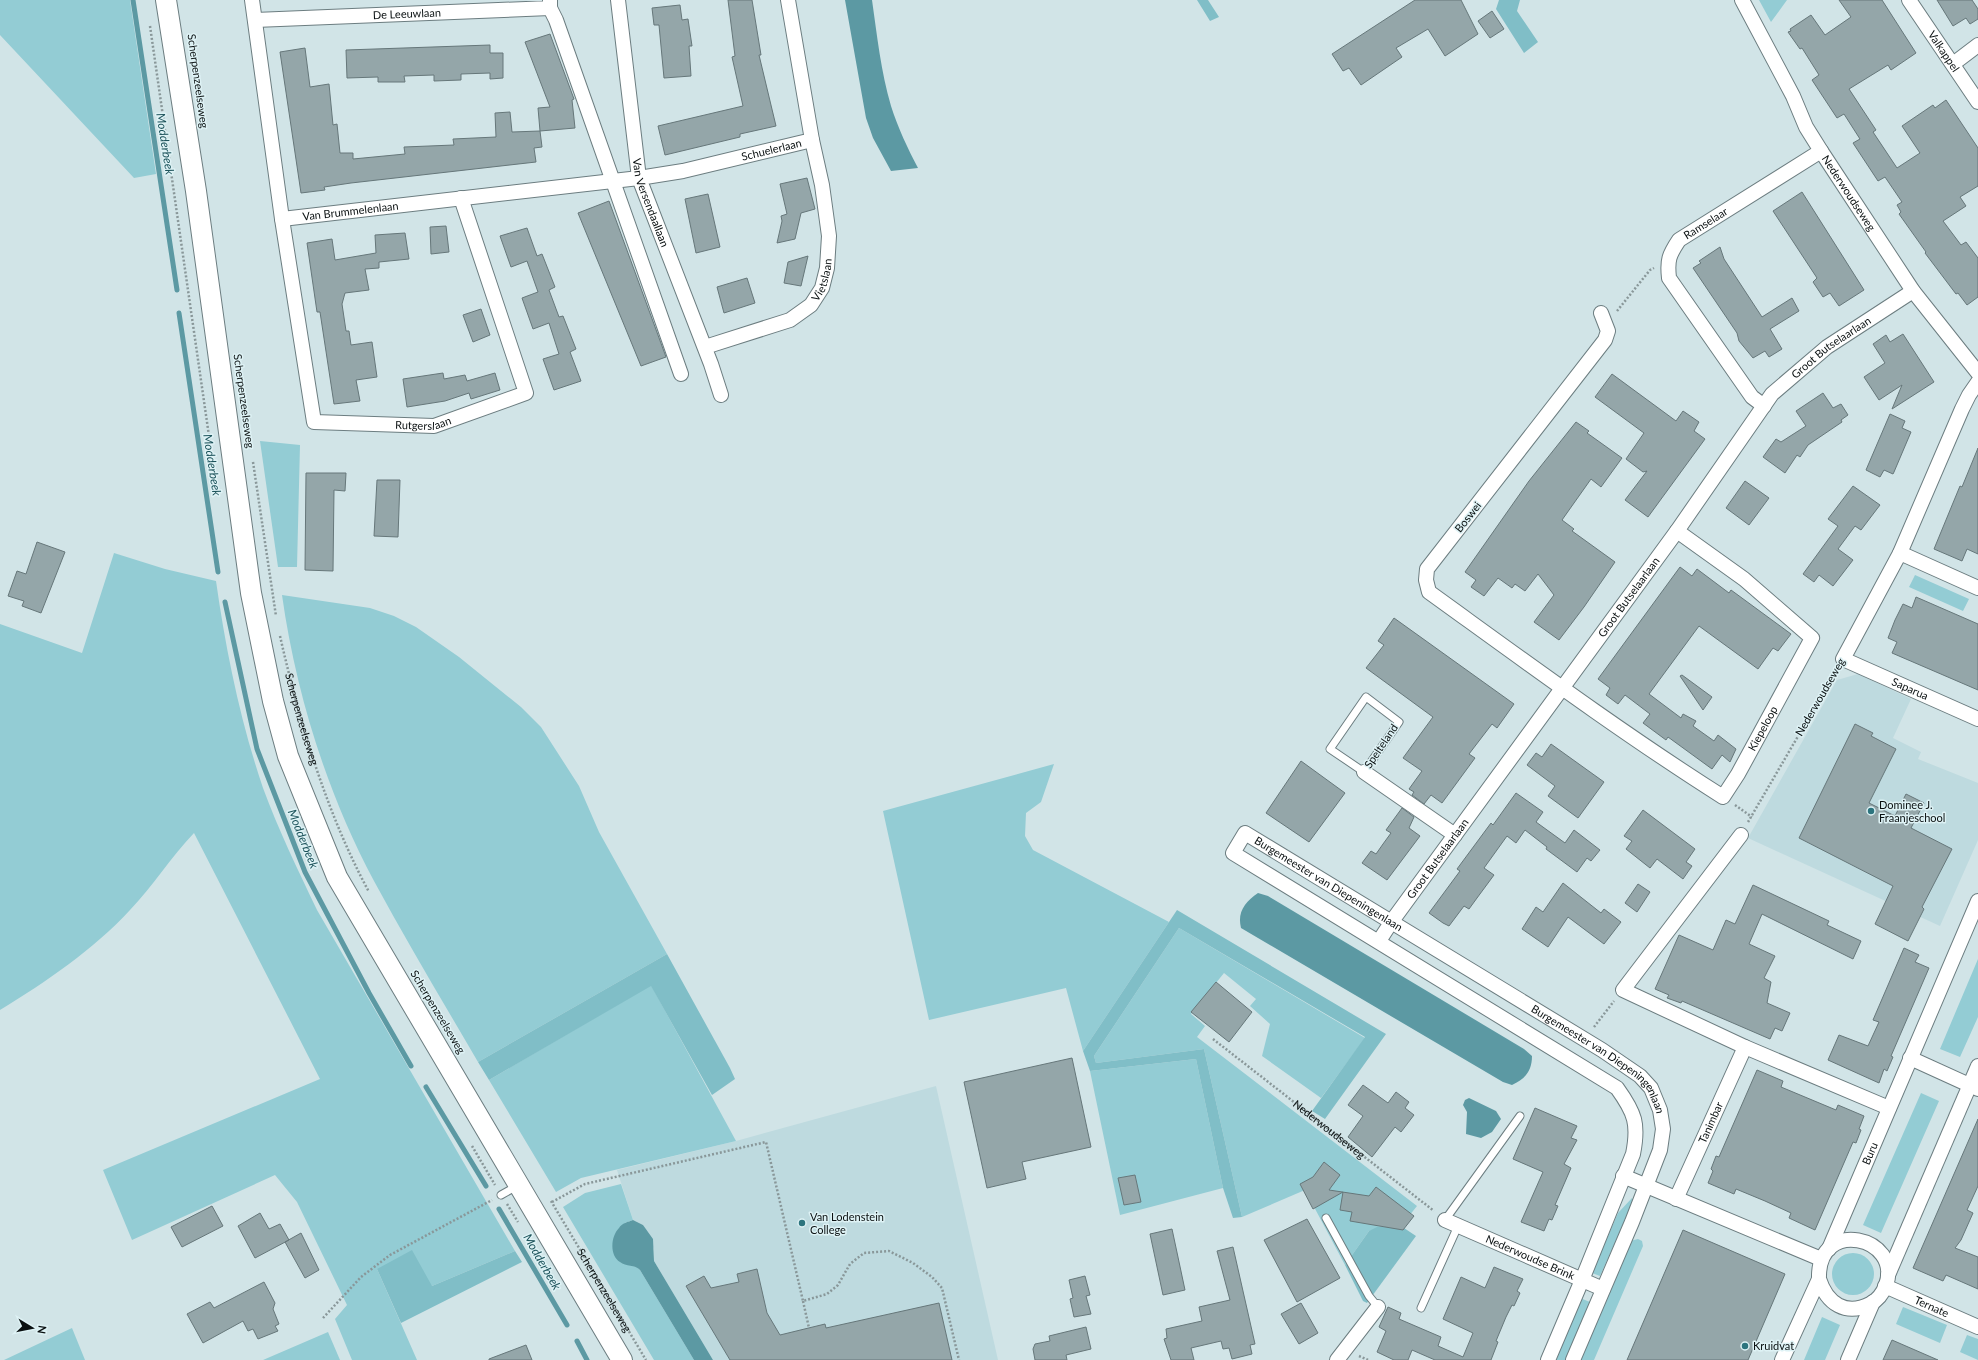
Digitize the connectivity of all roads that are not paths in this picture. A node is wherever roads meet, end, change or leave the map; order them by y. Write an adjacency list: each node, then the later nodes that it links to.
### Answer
1 (166, 0): 45 (main road, Scherpenzeelseweg)
2 (252, 0): 8 (street)
3 (618, 0): 14 (street, Van Versendaallaan)
4 (788, 0): 12 (street, Schuelerlaan)
5 (1742, 0): 13 (street, Nederwoudseweg)
6 (1909, 0): 10 (street, Valkappel)
7 (550, 4): 8 (street, De Leeuwlaan); 15 (street)
8 (255, 20): 17 (street)
9 (1978, 45): 10 (street)
10 (1954, 64): 11 (street, Valkappel)
11 (1978, 102)
12 (812, 140): 14 (street, Schuelerlaan); 20 (street, Vietslaan)
13 (1820, 151): 18 (street, Nederwoudseweg); 25 (street, Ramselaar)
14 (639, 178): 15 (street, Van Brummelenlaan); 20 (street, Van Versendaallaan)
15 (612, 181): 16 (street, Van Brummelenlaan); 22 (street)
16 (461, 198): 17 (street, Van Brummelenlaan); 17 (street, Rutgerslaan)
17 (282, 219)
18 (1913, 290): 21 (street, Nederwoudseweg); 25 (street, Groot Butselaarlaan)
19 (1603, 318): 30 (street, Boswei)
20 (704, 347): 24 (street, Van Versendaallaan)
21 (1978, 373)
22 (681, 374)
23 (1978, 382): 27 (street, Nederwoudseweg)
24 (721, 395)
25 (1764, 406): 26 (street, Groot Butselaarlaan)
26 (1677, 531): 30 (street, Groot Butselaarlaan); 30 (street, Kiepeloop)
27 (1900, 554): 28 (street); 29 (street, Nederwoudseweg)
28 (1978, 588)
29 (1842, 659): 31 (street, Saparua)
30 (1562, 688): 33 (street, Groot Butselaarlaan)
31 (1978, 719)
32 (1364, 772): 32 (lane, Spelteland); 33 (street, Spelteland)
33 (1455, 835): 36 (street, Groot Butselaarlaan)
34 (1741, 835): 38 (street)
35 (1978, 901): 39 (street, Buru)
36 (1392, 921): 37 (street, Groot Butselaarlaan); 37 (street, Burgemeester van Diepeningenlaan); 46 (street, Burgemeester van Diepeningenlaan)
37 (1379, 941): 44 (street, Burgemeester van Diepeningenlaan)
38 (1745, 1046): 42 (street); 48 (street, Tanimbar)
39 (1910, 1058): 41 (street); 42 (street, Buru)
40 (1978, 1066): 41 (street)
41 (1974, 1087): 55 (street)
42 (1889, 1108): 52 (street, Buru)
43 (1520, 1116): 50 (lane)
44 (1623, 1176): 46 (street); 54 (street, Burgemeester van Diepeningenlaan)
45 (519, 1185): 47 (lane); 61 (main road, Scherpenzeelseweg)
46 (1645, 1186): 48 (street); 56 (street, Burgemeester van Diepeningenlaan)
47 (501, 1195)
48 (1676, 1199): 52 (street)
49 (1326, 1218): 58 (lane)
50 (1445, 1220): 51 (street, Nederwoudse Brink)
51 (1458, 1226): 54 (street, Nederwoudse Brink); 59 (lane)
52 (1825, 1254): 53 (street); 55 (street)
53 (1818, 1279): 57 (street); 65 (street)
54 (1582, 1280): 56 (street, Nederwoudse Brink); 63 (street, Burgemeester van Diepeningenlaan)
55 (1887, 1280): 57 (street); 60 (street, Ternate)
56 (1603, 1288): 64 (street, Burgemeester van Diepeningenlaan)
57 (1873, 1302): 66 (street)
58 (1378, 1307): 62 (street)
59 (1421, 1308)
60 (1978, 1327)
61 (622, 1360)
62 (1337, 1360)
63 (1548, 1360)
64 (1573, 1360)
65 (1782, 1360)
66 (1848, 1360)

